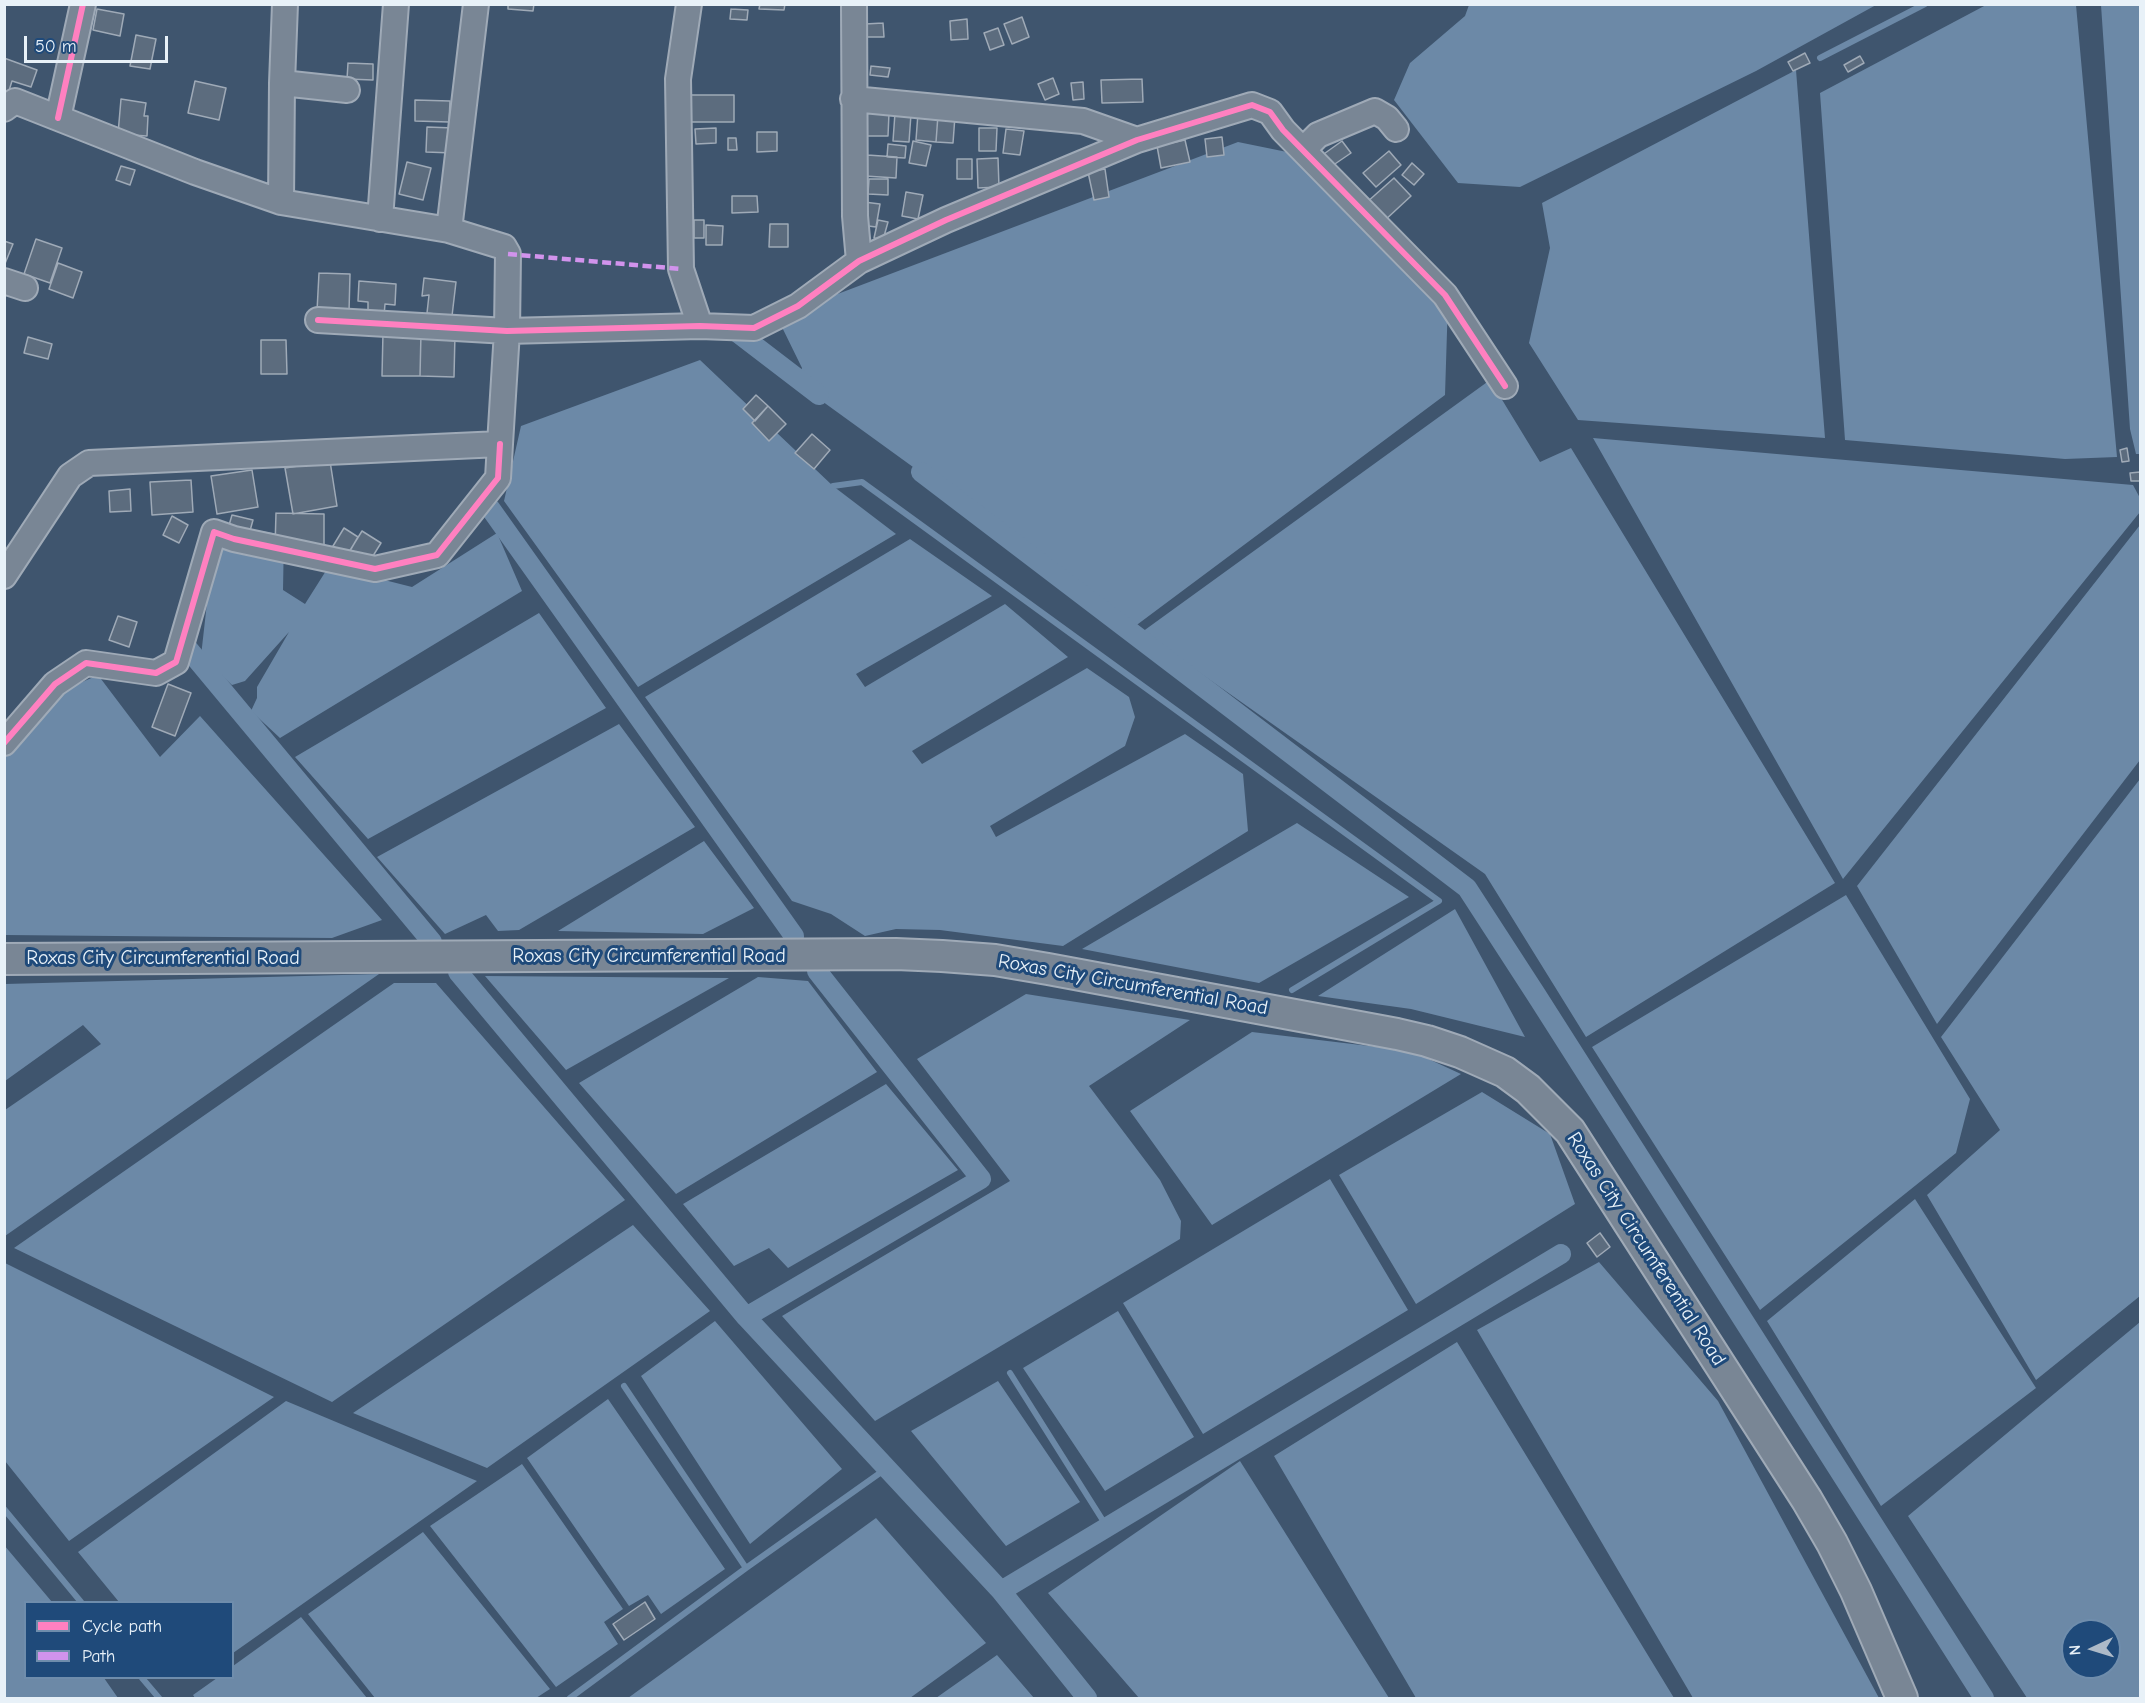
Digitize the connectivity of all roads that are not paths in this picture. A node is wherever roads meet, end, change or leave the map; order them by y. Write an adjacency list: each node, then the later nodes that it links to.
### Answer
1 (83, 4): 11 (street)
2 (285, 4): 7 (street)
3 (396, 4): 16 (street)
4 (476, 4): 17 (street)
5 (689, 4): 20 (street)
6 (854, 4): 9 (street)
7 (282, 83): 8 (street); 15 (street)
8 (347, 90)
9 (853, 99): 13 (street); 18 (street)
10 (4, 109): 11 (street)
11 (58, 118): 15 (street)
12 (1396, 129): 14 (street)
13 (1137, 140): 14 (street); 18 (street)
14 (1303, 150): 22 (street)
15 (281, 202): 16 (street)
16 (381, 219): 17 (street)
17 (449, 230): 21 (street)
18 (859, 261): 20 (street)
19 (318, 321): 21 (street)
20 (700, 326): 21 (street)
21 (507, 331): 23 (street)
22 (1505, 386)
23 (500, 444): 24 (street); 25 (street)
24 (4, 576)
25 (4, 743)
26 (4, 959): 27 (main road, Roxas City Circumferential Road)
27 (1902, 1698)

